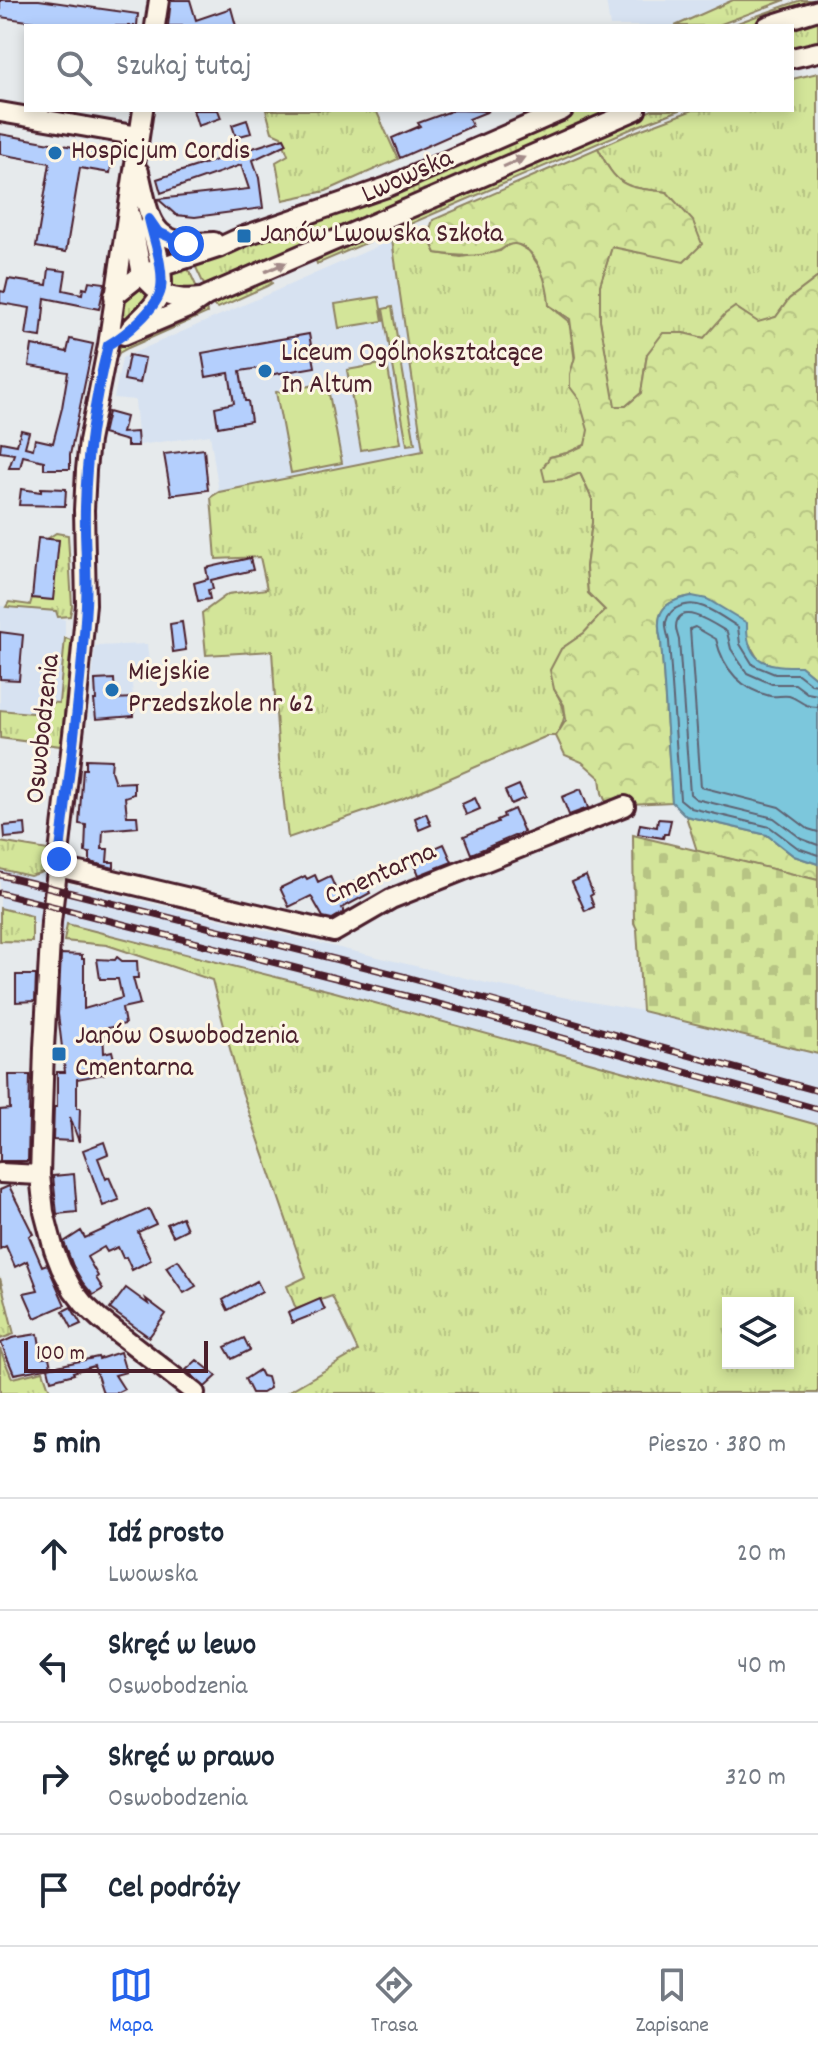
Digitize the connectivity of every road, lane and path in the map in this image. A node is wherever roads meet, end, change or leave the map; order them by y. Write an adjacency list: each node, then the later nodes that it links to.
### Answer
1 (159, 0): 3 (street)
2 (818, 10): 4 (street)
3 (155, 24)
4 (773, 24)
5 (818, 52): 6 (street)
6 (794, 58)
7 (0, 112): 11 (street)
8 (143, 112): 11 (street, Oswobodzenia)
9 (558, 112): 15 (street, Lwowska)
10 (631, 112): 19 (street, Lwowska, one-way to 10)
11 (139, 136): 12 (street, Oswobodzenia)
12 (136, 158): 13 (street, Oswobodzenia); 14 (street)
13 (129, 206): 16 (street, Oswobodzenia); 18 (street, Oswobodzenia)
14 (149, 219): 15 (street, Lwowska); 16 (street, Oswobodzenia)
15 (244, 236): 16 (street, Lwowska)
16 (151, 271): 17 (street, Oswobodzenia); 18 (street, Lwowska)
17 (160, 293): 19 (street, Lwowska); 20 (street)
18 (114, 296): 20 (street, Oswobodzenia)
19 (204, 297): 20 (street, Lwowska)
20 (116, 340): 22 (street, Oswobodzenia)
21 (625, 806): 22 (street, Cmentarna)
22 (58, 867): 24 (street, Oswobodzenia)
23 (0, 1173): 24 (street)
24 (40, 1175): 25 (street, Oswobodzenia)
25 (195, 1393)

